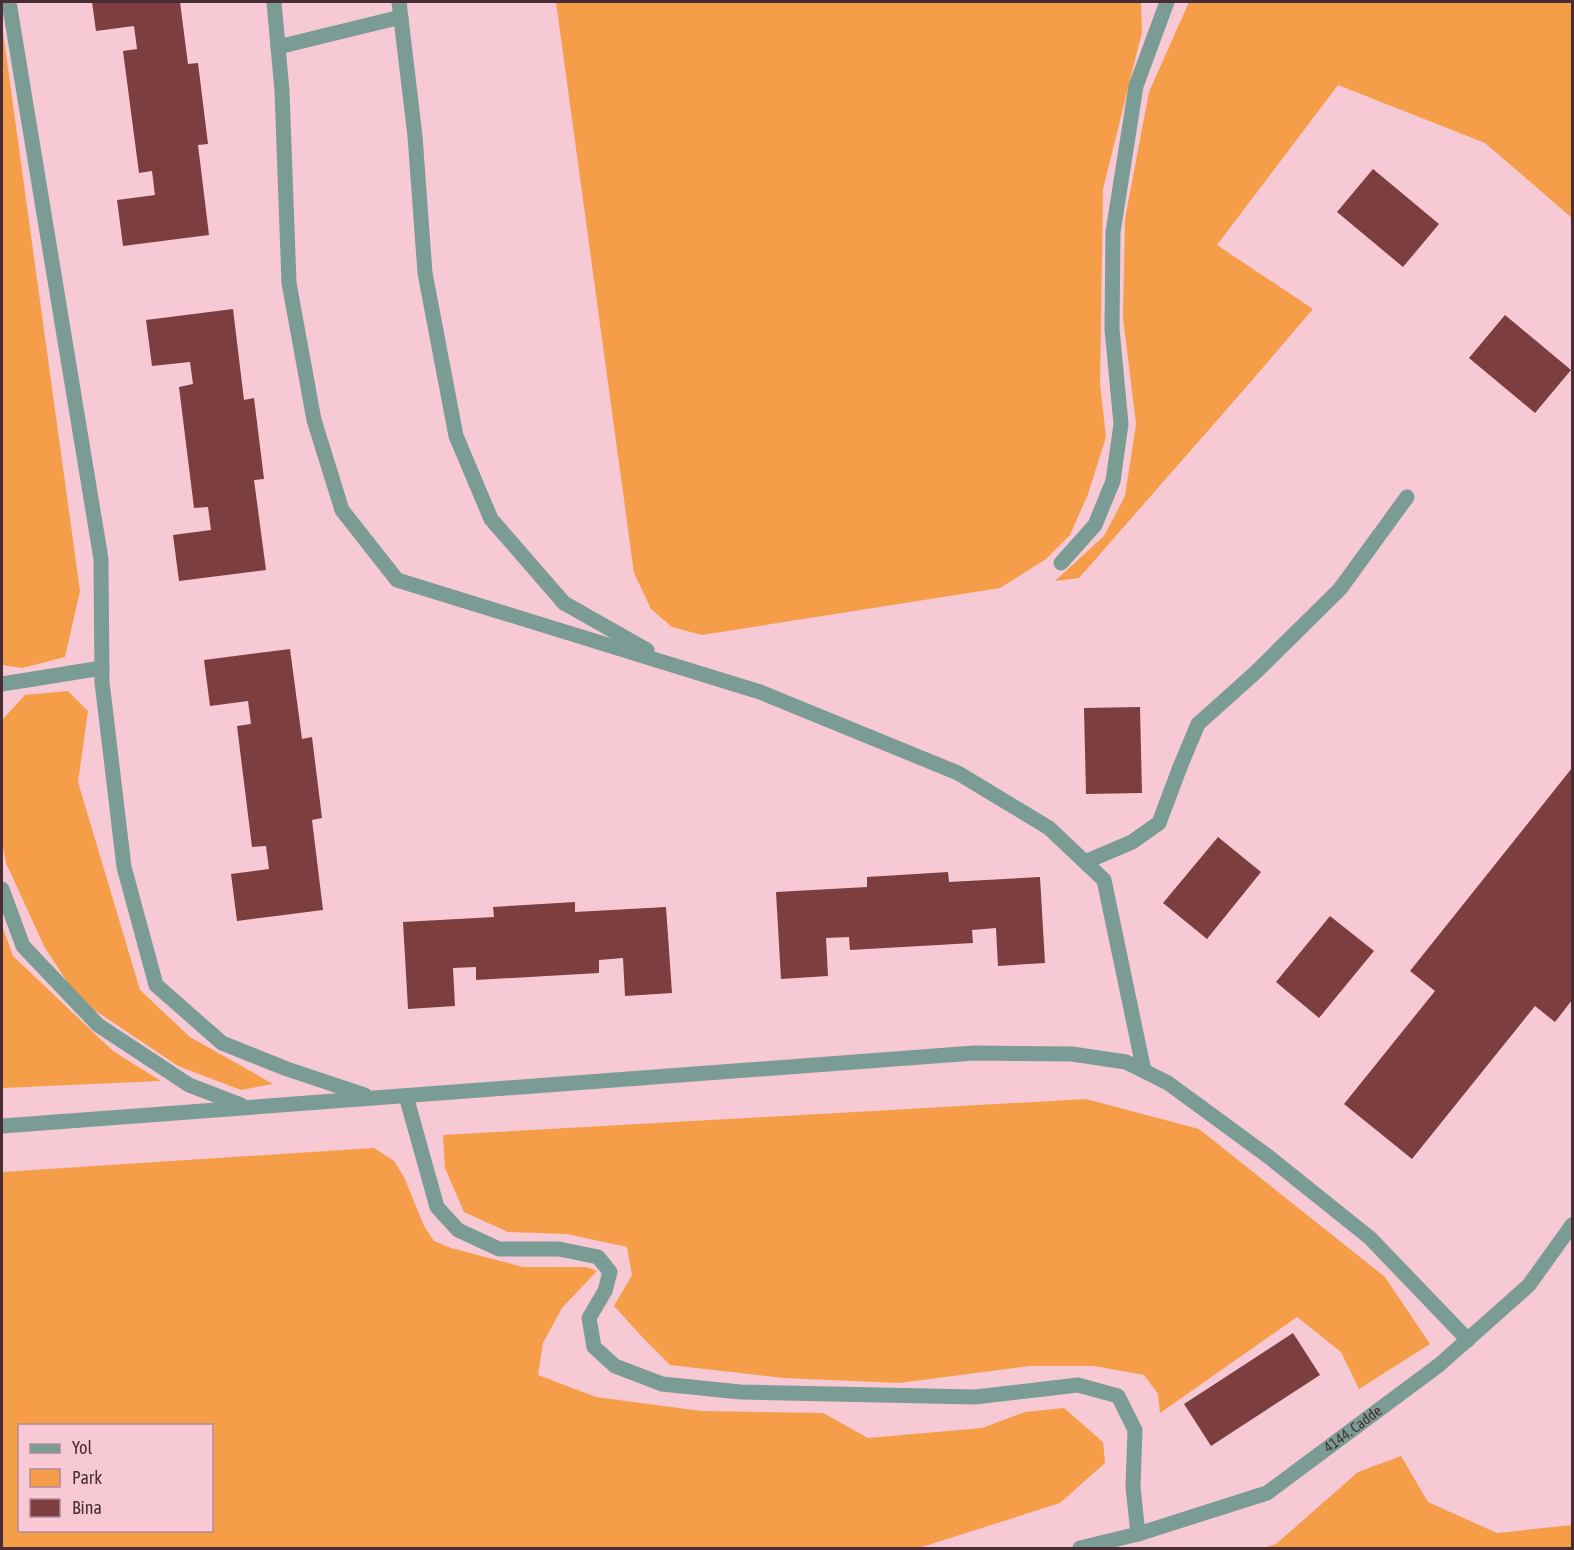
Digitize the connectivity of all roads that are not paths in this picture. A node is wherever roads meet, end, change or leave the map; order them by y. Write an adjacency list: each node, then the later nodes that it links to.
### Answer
1 (9, 2): 9 (street)
2 (274, 2): 5 (street)
3 (1167, 2): 7 (street)
4 (400, 9): 5 (street); 8 (street)
5 (278, 47): 8 (street)
6 (1407, 496): 11 (street)
7 (1060, 562)
8 (674, 665): 11 (street)
9 (102, 668): 10 (street); 15 (street)
10 (2, 684)
11 (1085, 862): 13 (street)
12 (2, 889): 16 (street)
13 (1144, 1071): 14 (street); 19 (street)
14 (406, 1096): 15 (street); 20 (street)
15 (373, 1098): 16 (street)
16 (246, 1107): 17 (street)
17 (2, 1126)
18 (1572, 1226): 19 (street, 4144. Cadde)
19 (1468, 1340): 20 (street, 4144. Cadde)
20 (1138, 1534): 21 (street, 4144. Cadde)
21 (1080, 1548)

